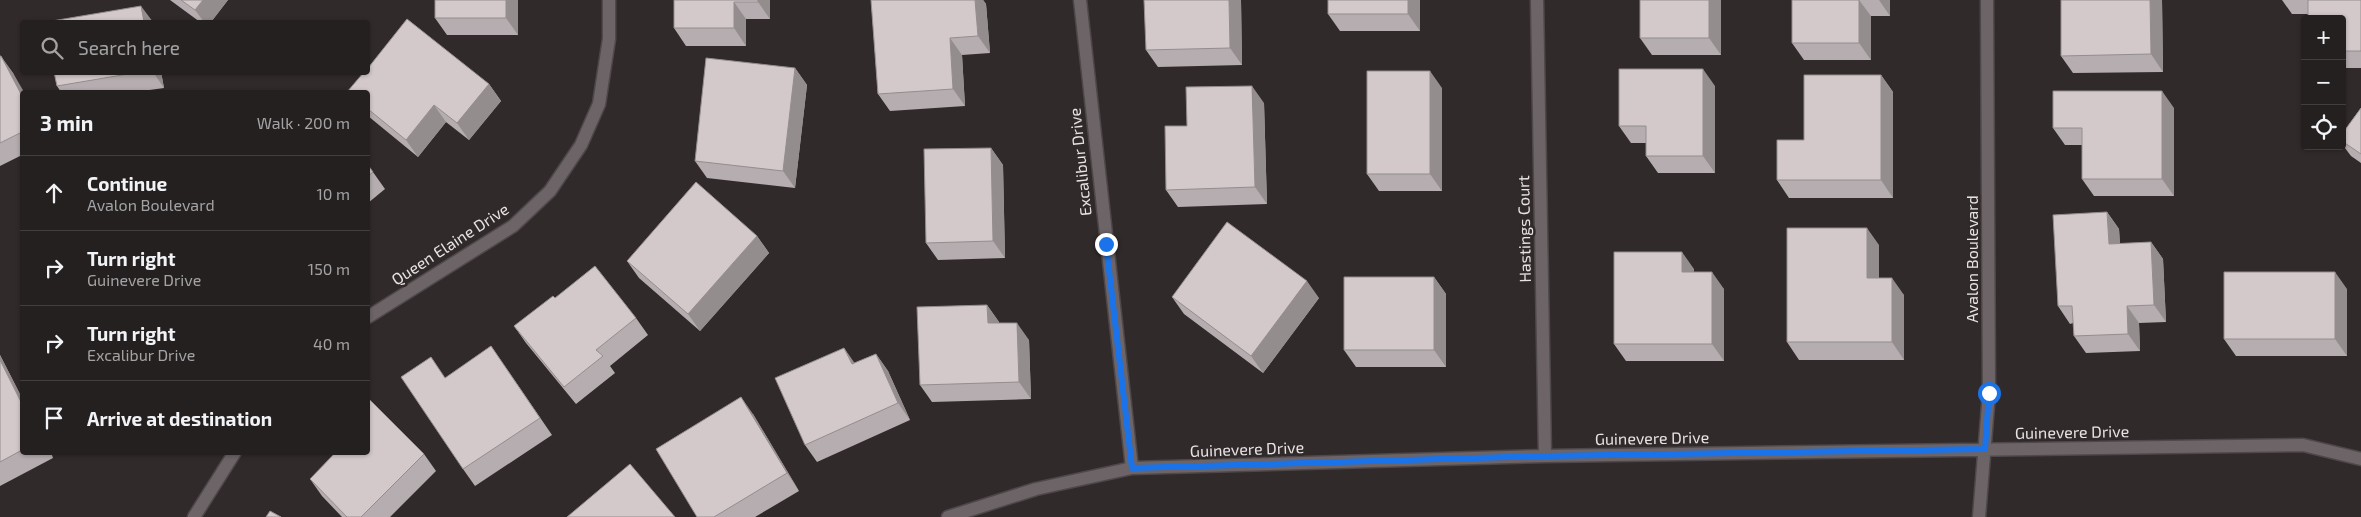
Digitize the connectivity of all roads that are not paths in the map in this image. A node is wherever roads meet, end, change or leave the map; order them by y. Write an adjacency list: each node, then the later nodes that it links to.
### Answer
1 (609, 0): 5 (street, Queen Elaine Drive)
2 (1080, 0): 10 (street, Excalibur Drive)
3 (1536, 0): 8 (street, Hastings Court)
4 (1987, 0): 6 (street, Avalon Boulevard)
5 (370, 316)
6 (1985, 449): 8 (street, Guinevere Drive); 9 (street, Guinevere Drive); 13 (street, Avalon Boulevard)
7 (233, 455): 11 (street)
8 (1545, 456): 10 (street, Guinevere Drive)
9 (2361, 459)
10 (1132, 468): 12 (street, Guinevere Drive)
11 (194, 517)
12 (948, 517)
13 (1979, 517)

